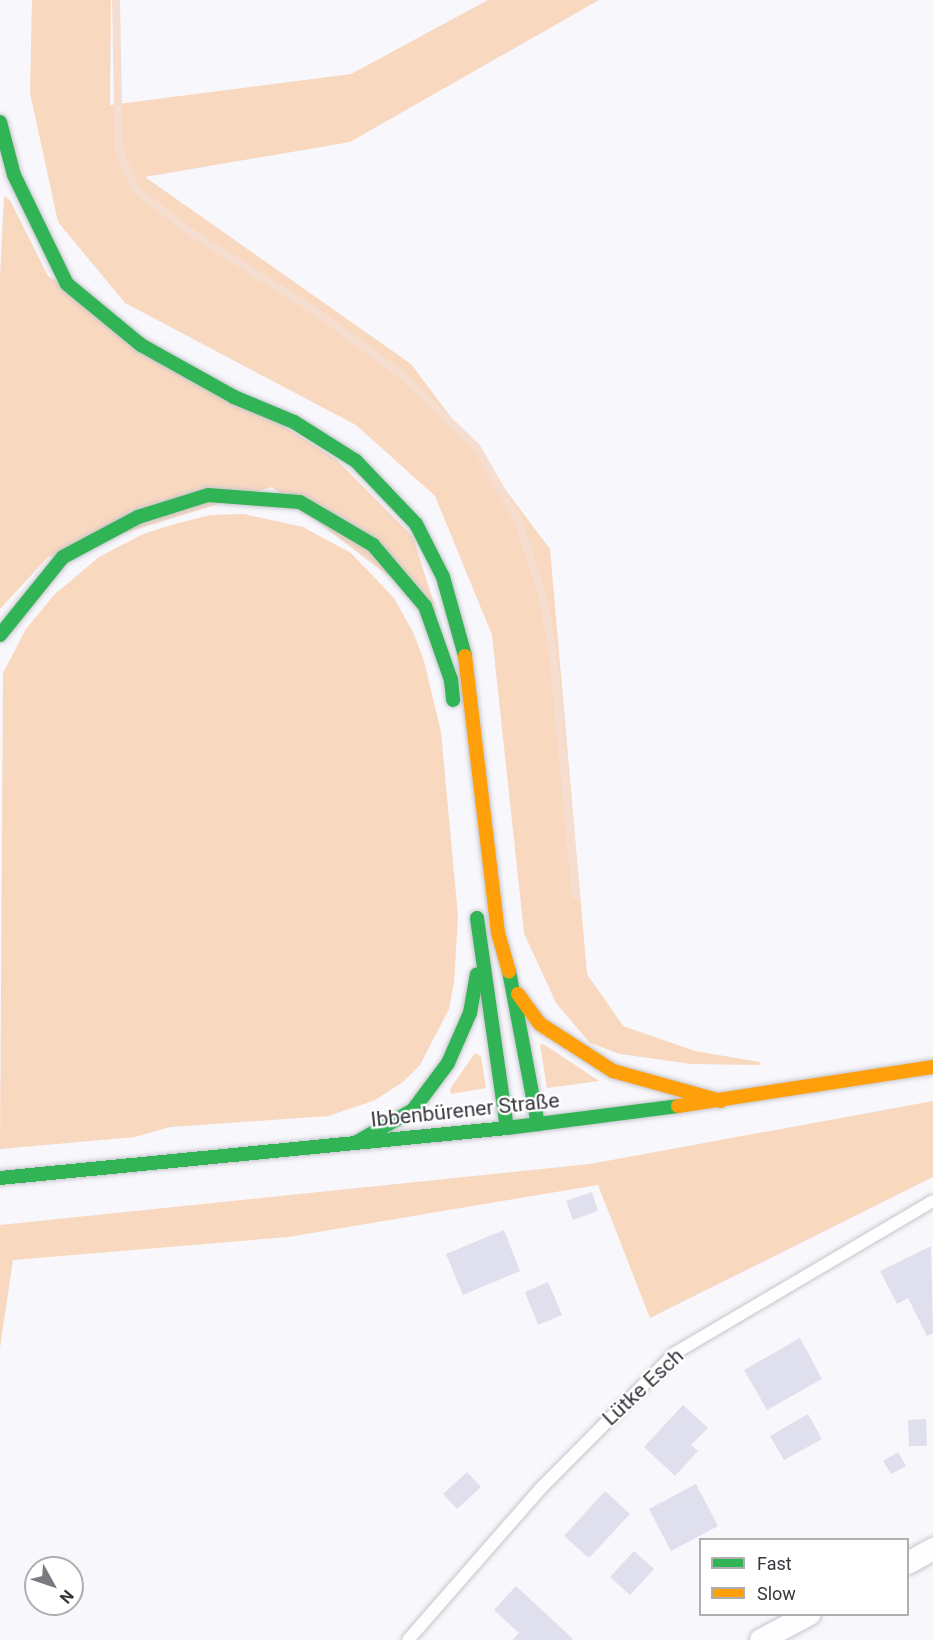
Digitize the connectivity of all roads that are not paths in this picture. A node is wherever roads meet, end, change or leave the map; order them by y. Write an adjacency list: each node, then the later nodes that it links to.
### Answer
1 (0, 122): 6 (main road)
2 (0, 635): 3 (main road)
3 (455, 716)
4 (476, 905): 5 (main road)
5 (481, 952): 10 (main road); 11 (main road)
6 (515, 990): 8 (main road); 9 (main road)
7 (933, 1067): 8 (main road, Ibbenbürener Straße)
8 (721, 1101): 9 (main road, Ibbenbürener Straße)
9 (538, 1124): 10 (main road, Ibbenbürener Straße)
10 (507, 1128): 11 (main road, Ibbenbürener Straße)
11 (355, 1143): 12 (main road, Ibbenbürener Straße)
12 (0, 1178)
13 (933, 1201): 17 (lane, Lütke Esch)
14 (933, 1549): 15 (street)
15 (909, 1562)
16 (806, 1616): 18 (street)
17 (408, 1640)
18 (761, 1640)

